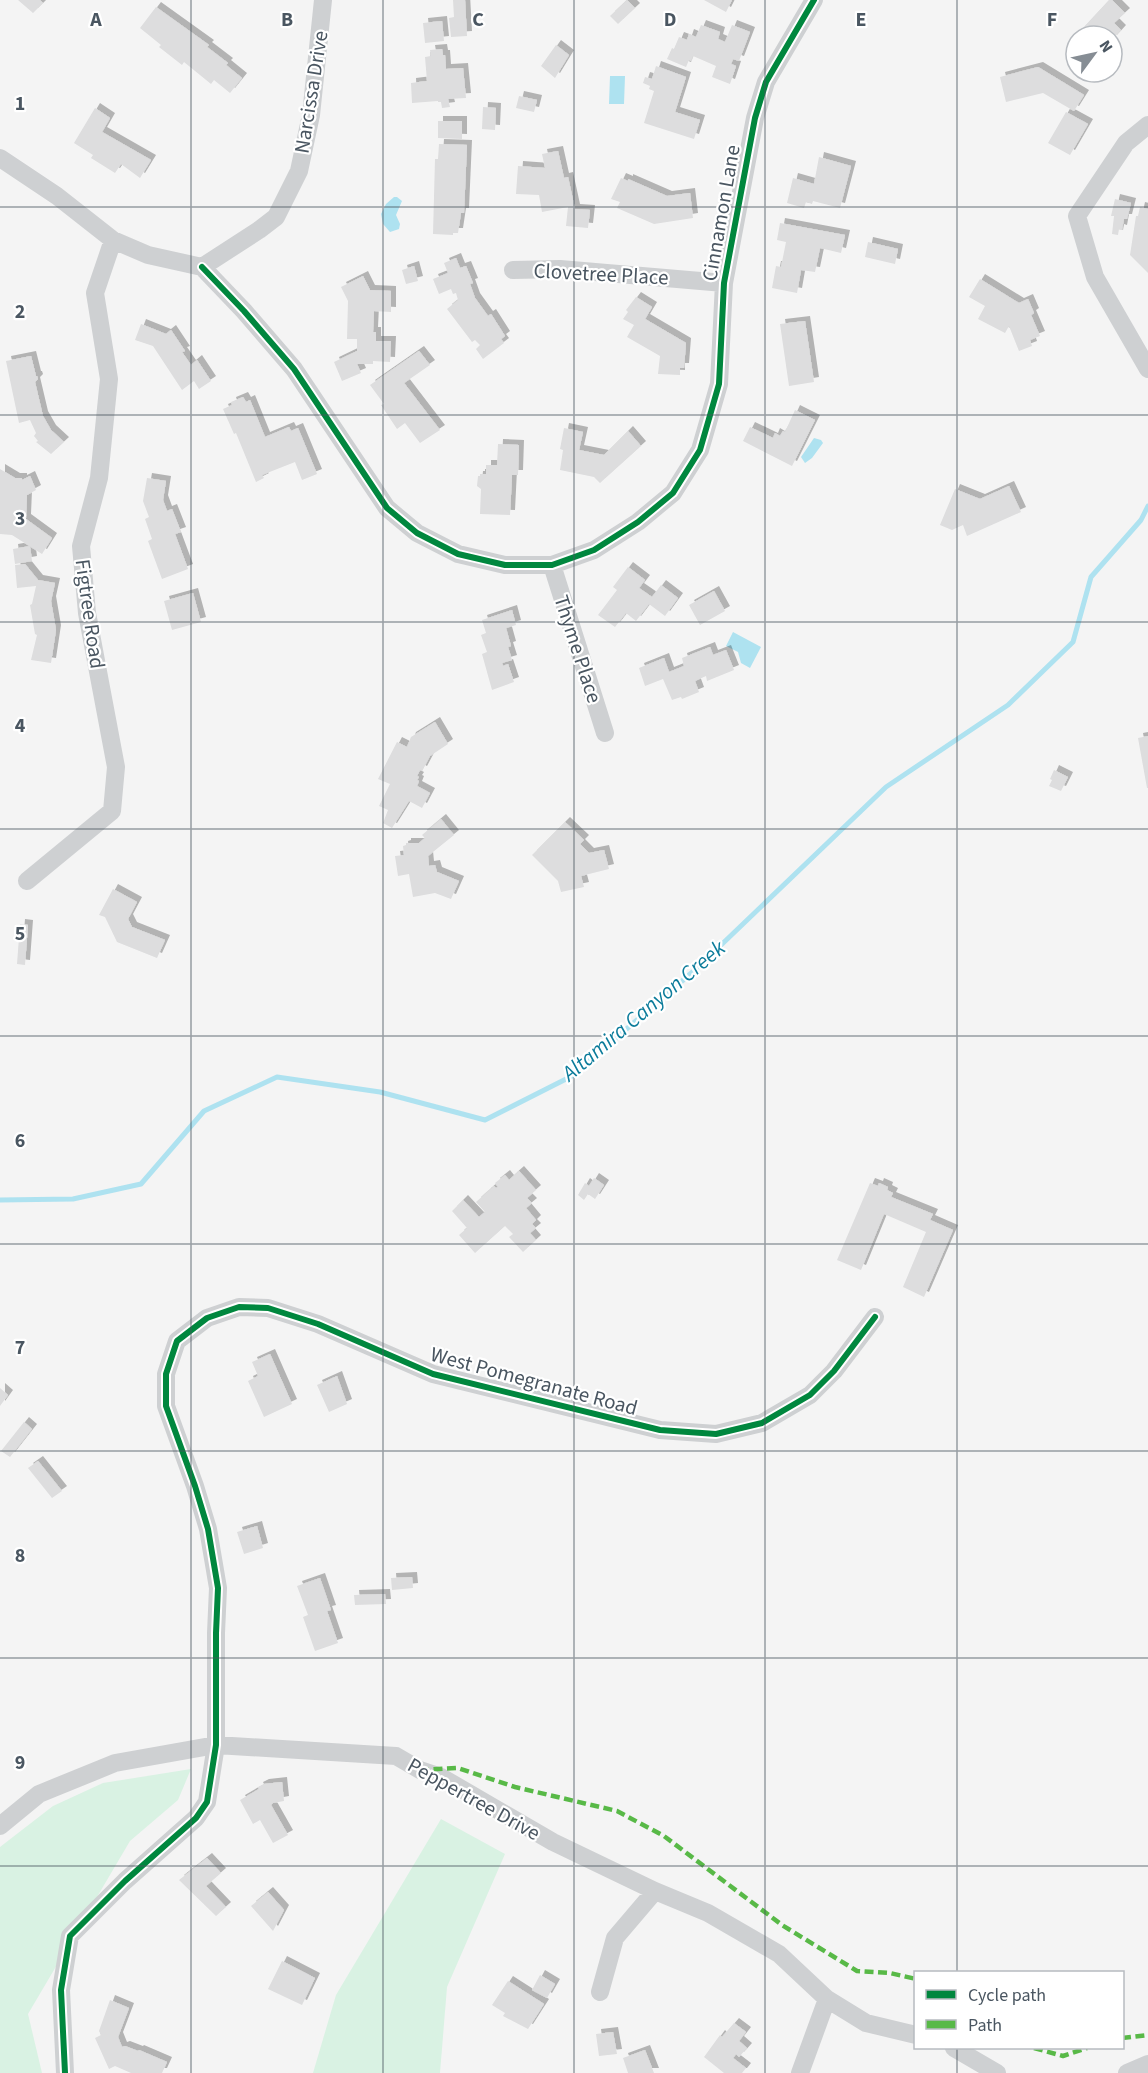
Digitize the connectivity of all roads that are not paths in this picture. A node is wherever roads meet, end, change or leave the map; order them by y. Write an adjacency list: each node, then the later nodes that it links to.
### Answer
1 (323, 0): 6 (street, Narcissa Drive)
2 (814, 0): 8 (street, Cinnamon Lane)
3 (1148, 125): 9 (street)
4 (0, 158): 5 (street)
5 (113, 240): 6 (street); 12 (street, Figtree Road)
6 (202, 267): 10 (street, Cinnamon Lane)
7 (513, 270): 8 (street, Clovetree Place)
8 (724, 283): 10 (street, Cinnamon Lane)
9 (1148, 369)
10 (552, 566): 11 (street, Thyme Place)
11 (605, 733)
12 (27, 881)
13 (875, 1317): 14 (street, West Pomegranate Road)
14 (216, 1745): 15 (street, Peppertree Drive); 16 (street, Peppertree Drive); 22 (street, West Pomegranate Road)
15 (0, 1826)
16 (655, 1891): 17 (street); 18 (street, Peppertree Drive)
17 (600, 1992)
18 (827, 1999): 19 (street, Peppertree Drive); 23 (street)
19 (914, 2035)
20 (956, 2049): 24 (street)
21 (1148, 2064): 25 (street)
22 (65, 2073)
23 (800, 2073)
24 (997, 2073)
25 (1127, 2073)

